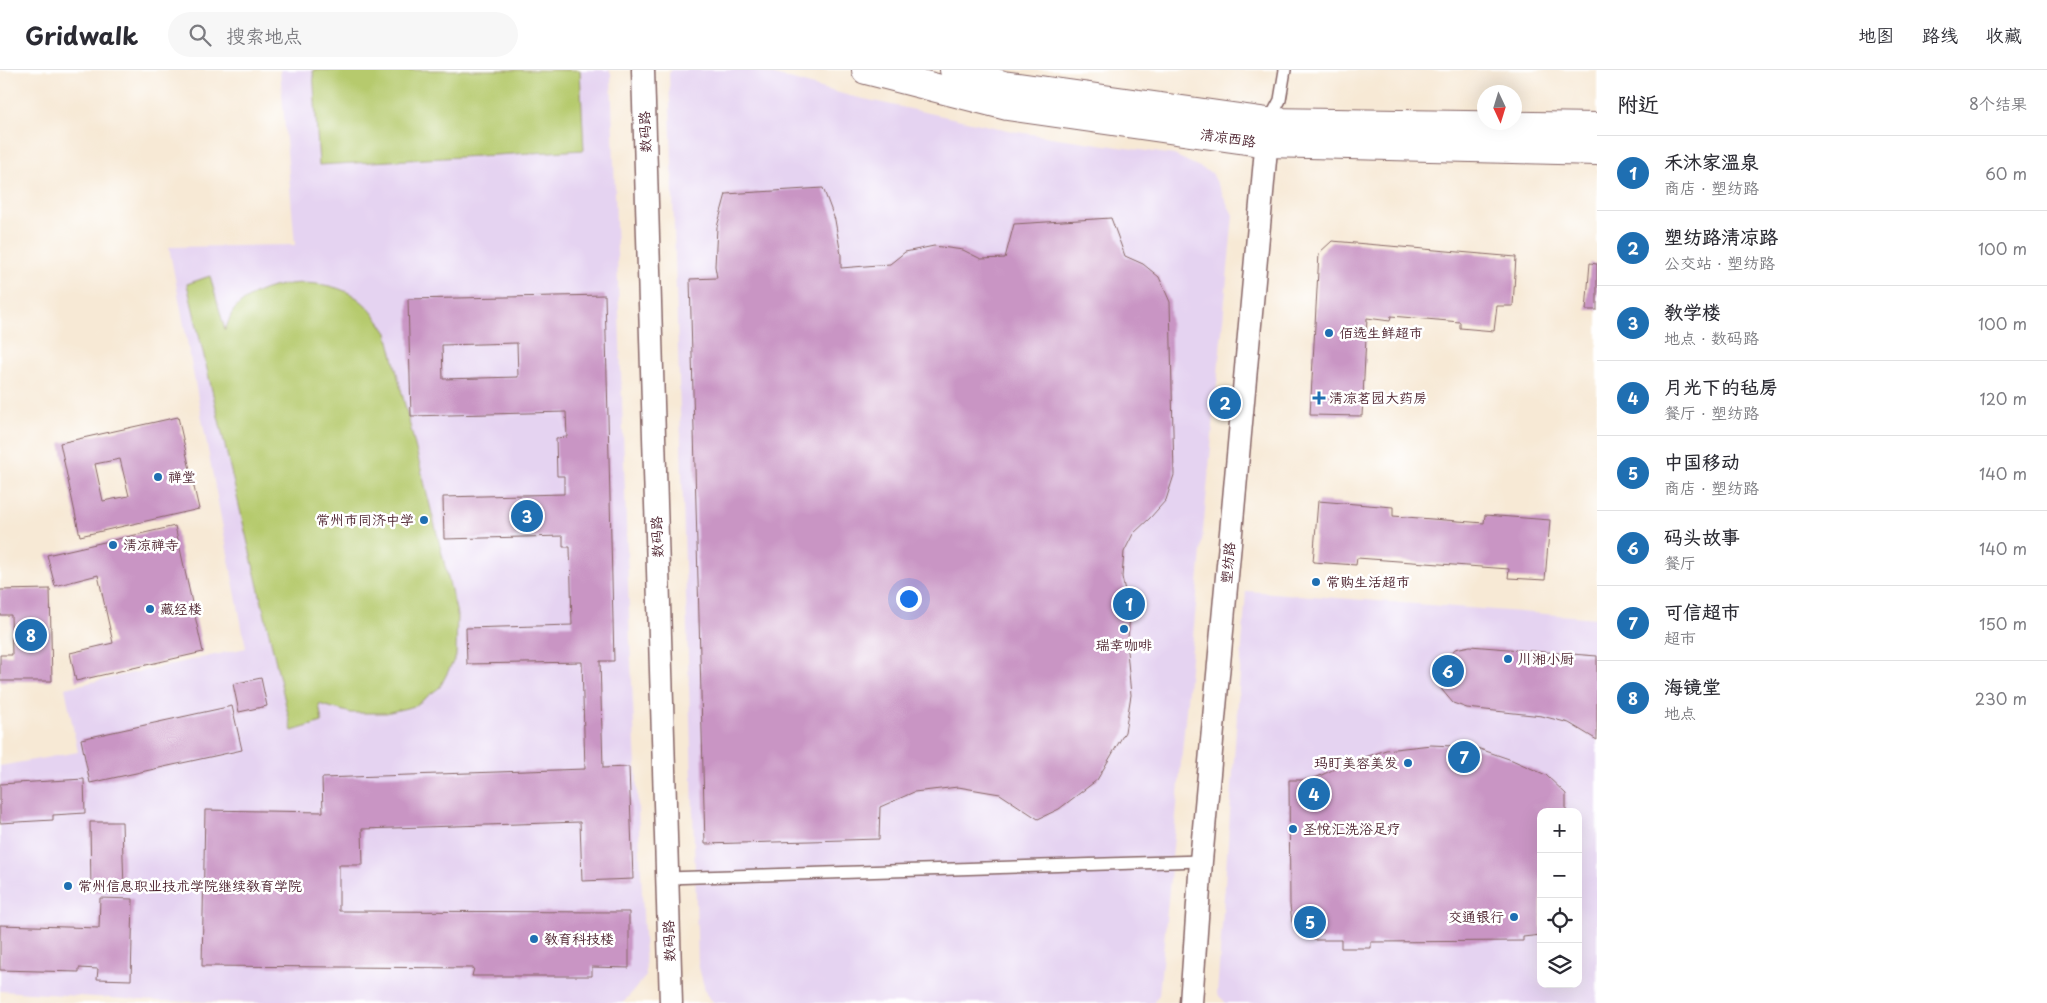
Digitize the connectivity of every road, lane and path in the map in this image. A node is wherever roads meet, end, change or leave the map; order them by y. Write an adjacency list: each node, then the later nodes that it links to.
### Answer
1 (643, 70): 9 (street, 数码路)
2 (866, 70): 6 (street, 清凉西路)
3 (954, 70): 6 (street, 清凉西路)
4 (1285, 70): 6 (lane)
5 (1597, 127): 6 (street, 清凉西路)
6 (1267, 133): 7 (street, 清凉西路); 8 (street, 塑纺路)
7 (1597, 151)
8 (1201, 861): 9 (lane); 11 (street, 塑纺路)
9 (667, 878): 10 (street, 数码路)
10 (671, 1003)
11 (1191, 1003)

